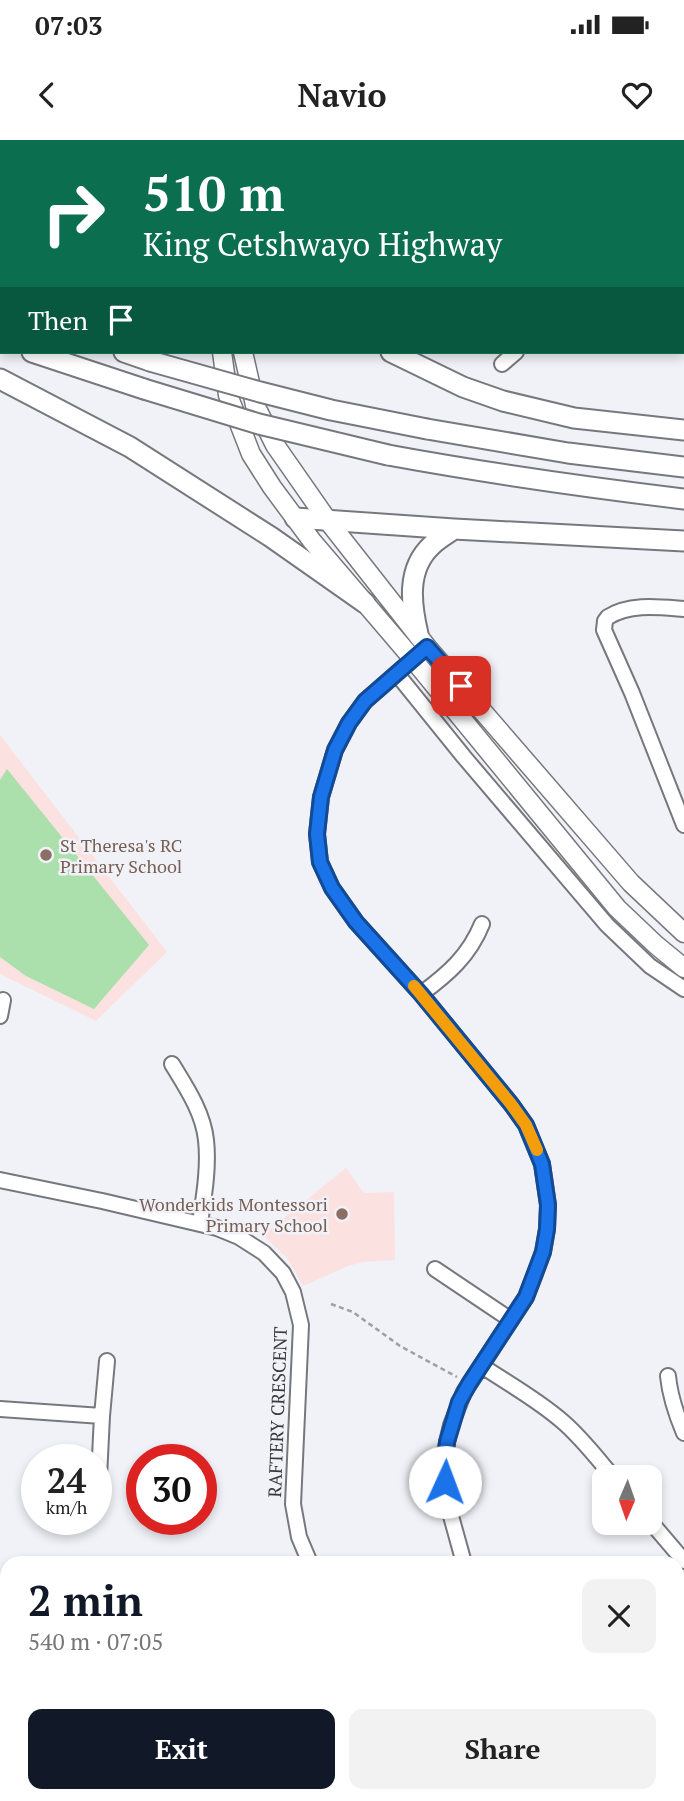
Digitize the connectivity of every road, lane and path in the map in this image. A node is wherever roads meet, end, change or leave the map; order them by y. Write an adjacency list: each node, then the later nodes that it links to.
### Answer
1 (38, 354): 11 (highway, bridge)
2 (130, 354): 10 (highway, bridge)
3 (222, 354): 12 (main road)
4 (243, 354): 13 (main road)
5 (395, 354): 9 (highway)
6 (514, 354): 7 (street)
7 (502, 364)
8 (0, 379): 16 (highway)
9 (684, 430)
10 (684, 467)
11 (684, 499)
12 (295, 517): 13 (highway); 16 (main road)
13 (328, 521): 14 (highway); 18 (main road)
14 (454, 529): 15 (highway); 18 (highway)
15 (684, 541)
16 (365, 603): 19 (main road)
17 (684, 608): 21 (street)
18 (423, 640): 19 (street); 23 (main road)
19 (412, 658): 20 (street); 24 (main road)
20 (397, 674): 25 (street); 26 (street)
21 (684, 825)
22 (482, 924): 26 (street)
23 (684, 933)
24 (684, 968)
25 (684, 989)
26 (421, 994): 34 (street)
27 (3, 1000): 28 (street)
28 (0, 1016)
29 (172, 1064): 31 (street)
30 (0, 1180): 31 (street, RAFTERY CRESCENT)
31 (200, 1223): 45 (street, RAFTERY CRESCENT)
32 (435, 1269): 34 (street)
33 (331, 1304): 38 (path)
34 (511, 1320): 36 (street)
35 (107, 1361): 40 (street)
36 (482, 1366): 38 (street); 43 (street)
37 (668, 1376): 41 (street)
38 (469, 1384): 46 (street)
39 (0, 1409): 40 (street)
40 (102, 1416): 42 (street)
41 (684, 1433)
42 (101, 1444)
43 (603, 1465)
44 (662, 1535): 47 (street)
45 (307, 1556)
46 (462, 1556)
47 (680, 1556)

